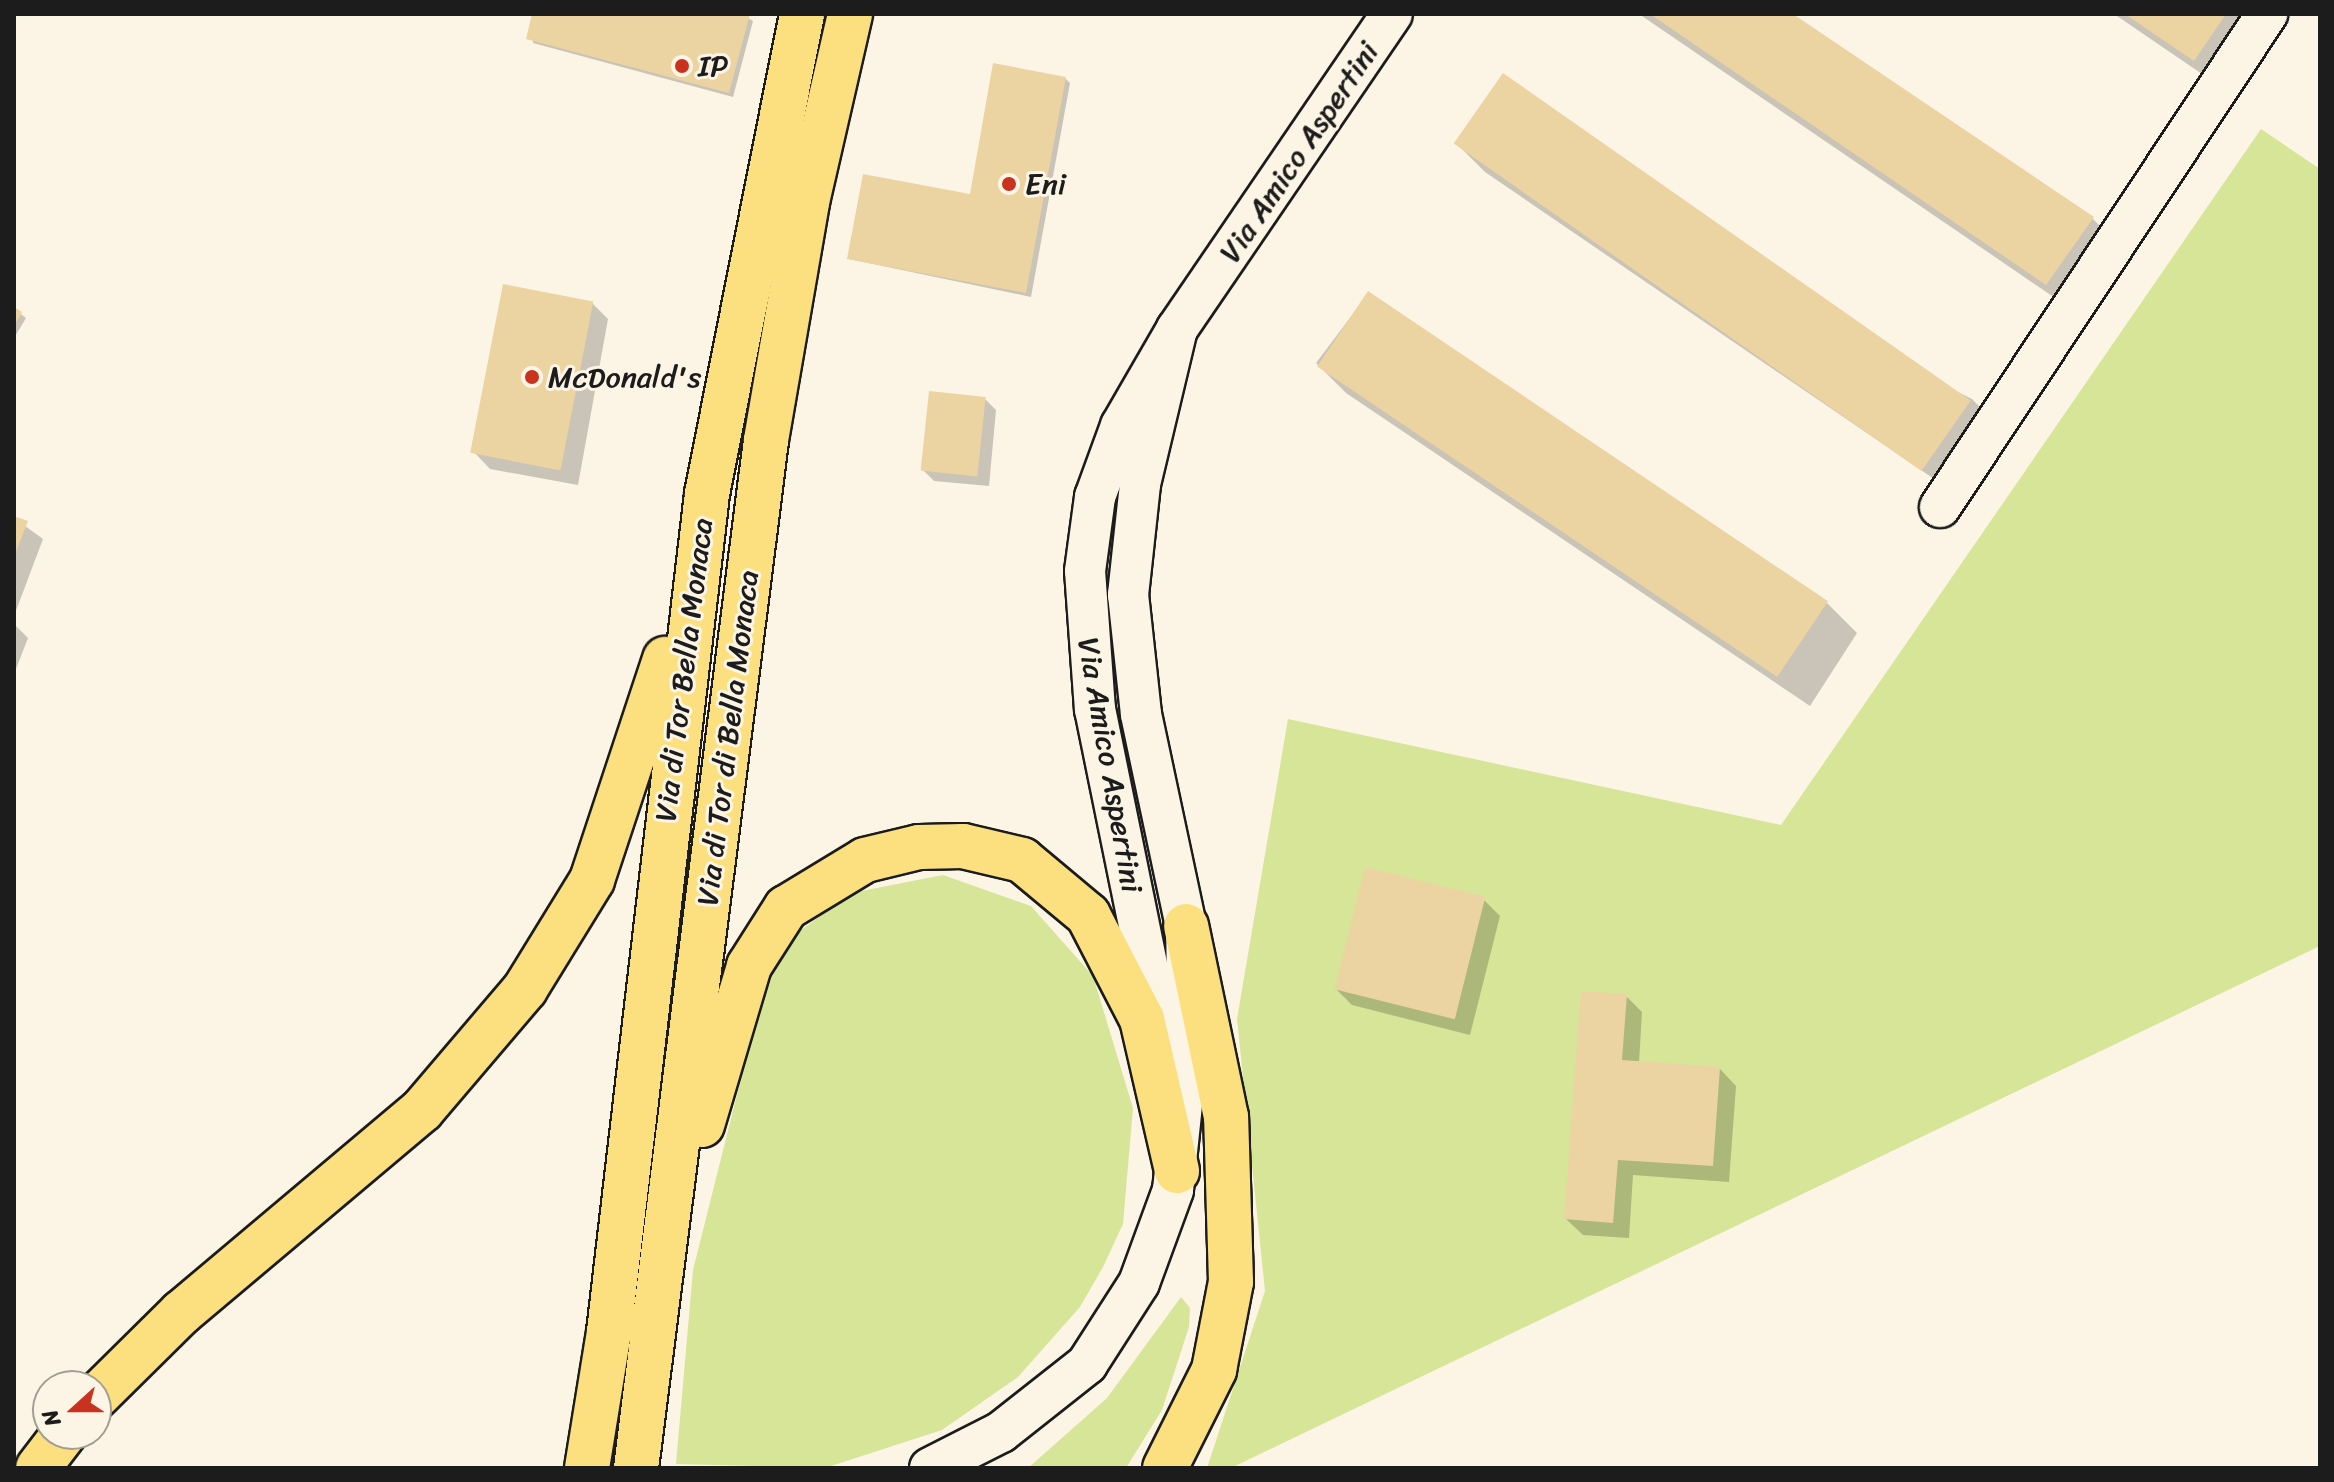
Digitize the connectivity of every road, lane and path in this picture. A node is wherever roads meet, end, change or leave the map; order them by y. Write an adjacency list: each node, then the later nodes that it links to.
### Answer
1 (802, 14): 6 (main road, Via di Tor Bella Monaca)
2 (850, 14): 10 (main road, Via di Tor di Bella Monaca)
3 (1392, 14): 5 (street, Via Amico Aspertini)
4 (2267, 14): 7 (street)
5 (1177, 329): 8 (street, Via Amico Aspertini); 9 (street, Via Amico Aspertini)
6 (707, 494): 11 (main road); 14 (main road, Via di Tor Bella Monaca)
7 (1940, 507)
8 (1186, 926): 9 (street, Via Amico Aspertini); 17 (main road)
9 (1177, 1171): 10 (main road); 16 (street, Via Amico Aspertini)
10 (673, 1202): 15 (main road, Via di Tor di Bella Monaca)
11 (112, 1381)
12 (52, 1450): 13 (main road)
13 (38, 1468)
14 (587, 1468)
15 (636, 1468)
16 (930, 1468)
17 (1165, 1468)

